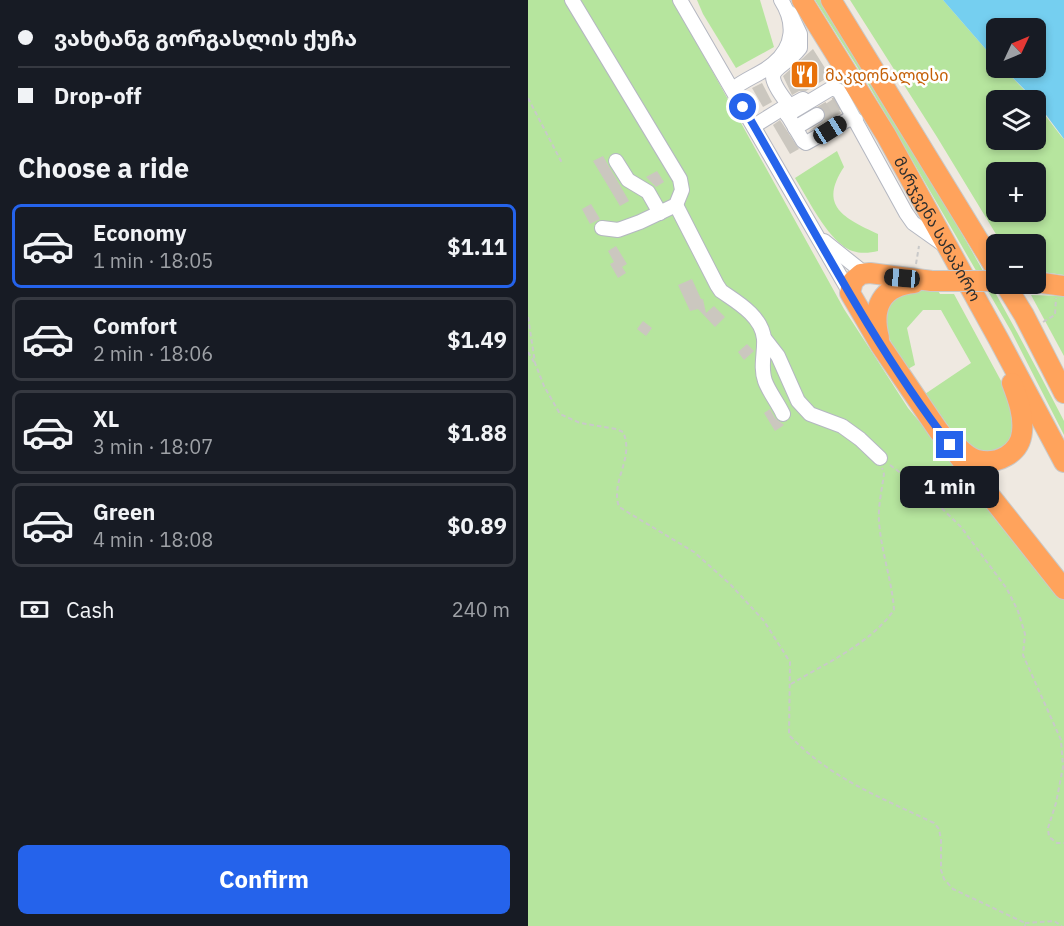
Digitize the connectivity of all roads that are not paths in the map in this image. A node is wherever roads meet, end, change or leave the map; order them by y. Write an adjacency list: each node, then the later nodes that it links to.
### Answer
1 (572, 0): 15 (street)
2 (680, 0): 7 (street)
3 (781, 0): 5 (street)
4 (831, 0): 20 (highway, მარჯვენა სანაპირო)
5 (796, 7): 6 (street); 8 (street); 19 (highway, მარჯვენა სანაპირო)
6 (761, 71): 7 (street); 9 (street)
7 (732, 88): 12 (street)
8 (841, 97): 9 (street); 11 (street)
9 (785, 112): 12 (street); 13 (street)
10 (817, 115): 13 (street)
11 (856, 120): 13 (street); 19 (street)
12 (754, 126): 17 (street)
13 (795, 128)
14 (616, 161): 16 (street)
15 (676, 205): 16 (street); 27 (street)
16 (660, 213): 18 (street)
17 (807, 221): 21 (street); 25 (street)
18 (602, 228)
19 (948, 248): 28 (highway, მარჯვენა სანაპირო)
20 (986, 253)
21 (870, 274): 22 (highway); 25 (highway); 26 (highway)
22 (932, 281): 23 (highway, bridge); 26 (highway)
23 (986, 281)
24 (1011, 294): 30 (highway, მარჯვენა სანაპირო)
25 (852, 298): 26 (highway); 29 (highway)
26 (881, 300): 29 (highway)
27 (764, 338): 31 (street); 33 (street)
28 (999, 339): 32 (highway); 34 (highway, მარჯვენა სანაპირო)
29 (880, 346): 32 (highway)
30 (1064, 393)
31 (783, 414)
32 (938, 430): 35 (highway)
33 (880, 458)
34 (1064, 462)
35 (1064, 589)

